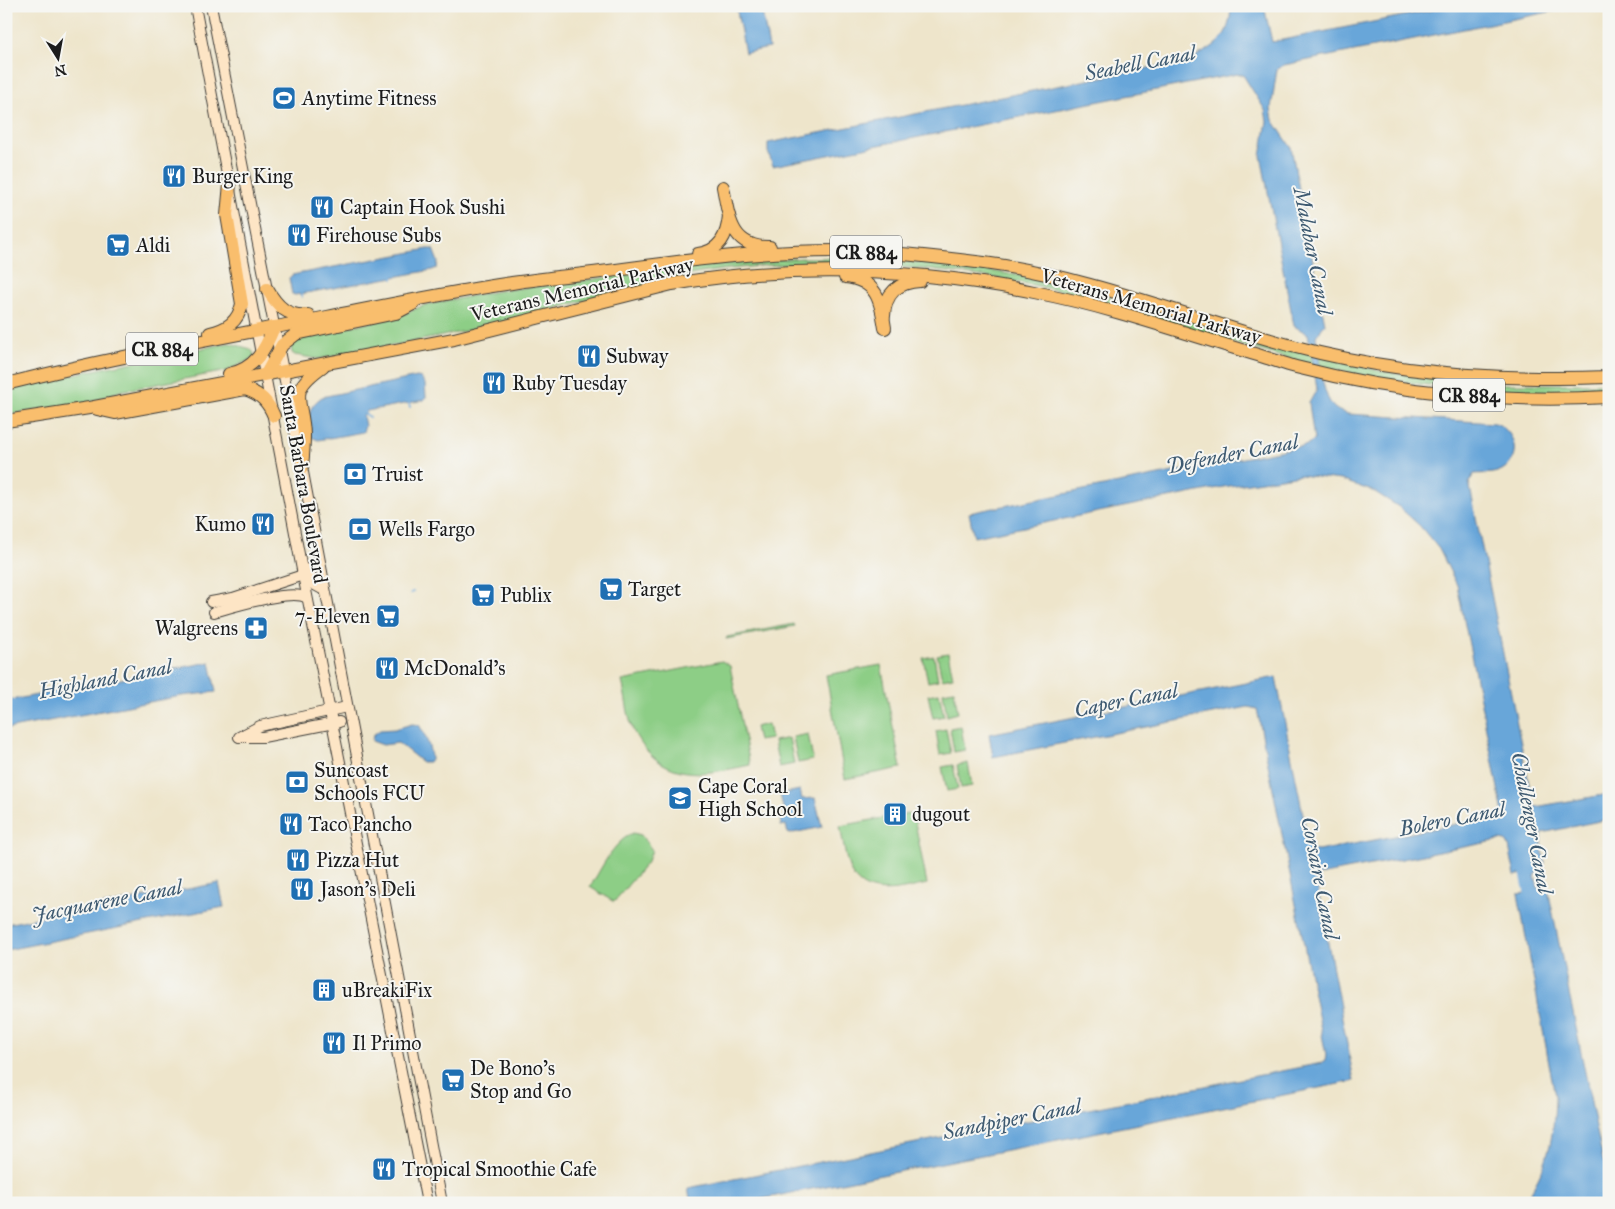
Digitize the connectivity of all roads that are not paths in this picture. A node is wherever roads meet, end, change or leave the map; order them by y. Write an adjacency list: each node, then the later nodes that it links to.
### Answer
1 (195, 6): 3 (main road, Santa Barbara Boulevard)
2 (211, 6): 9 (main road, Santa Barbara Boulevard)
3 (230, 184): 14 (main road, Santa Barbara Boulevard); 18 (highway)
4 (723, 186): 5 (highway)
5 (729, 216): 6 (highway); 8 (highway)
6 (891, 253): 8 (highway, Veterans Memorial Parkway / CR 884); 21 (highway, Veterans Memorial Parkway / CR 884)
7 (672, 284): 12 (highway, Veterans Memorial Parkway / CR 884); 12 (highway); 17 (highway, Veterans Memorial Parkway / CR 884)
8 (481, 288): 10 (highway, Veterans Memorial Parkway / CR 884)
9 (267, 289): 10 (highway); 13 (main road, Santa Barbara Boulevard)
10 (446, 294): 11 (highway, Veterans Memorial Parkway / CR 884)
11 (427, 297): 13 (highway, Veterans Memorial Parkway / CR 884); 15 (highway)
12 (1104, 308): 23 (highway, Veterans Memorial Parkway / CR 884)
13 (274, 327): 14 (highway, Veterans Memorial Parkway / CR 884); 15 (main road, Santa Barbara Boulevard); 16 (highway)
14 (257, 330): 16 (main road, Santa Barbara Boulevard); 18 (highway, Veterans Memorial Parkway / CR 884)
15 (279, 350): 19 (main road, Santa Barbara Boulevard); 20 (highway)
16 (262, 353): 20 (main road, Santa Barbara Boulevard); 24 (highway)
17 (325, 364): 19 (highway, Veterans Memorial Parkway / CR 884); 27 (highway)
18 (68, 369): 22 (highway, Veterans Memorial Parkway / CR 884)
19 (283, 372): 20 (highway, Veterans Memorial Parkway / CR 884); 27 (main road, Santa Barbara Boulevard)
20 (266, 374): 24 (highway, Veterans Memorial Parkway / CR 884); 25 (main road, Santa Barbara Boulevard)
21 (1609, 377)
22 (6, 384)
23 (1609, 397)
24 (89, 408): 25 (highway); 26 (highway, Veterans Memorial Parkway / CR 884)
25 (274, 416): 28 (main road, Santa Barbara Boulevard)
26 (6, 421)
27 (302, 467): 30 (main road, Santa Barbara Boulevard)
28 (290, 496): 29 (main road, Santa Barbara Boulevard); 30 (main road)
29 (303, 575): 31 (main road, Santa Barbara Boulevard); 31 (main road)
30 (324, 590): 32 (main road, Santa Barbara Boulevard)
31 (308, 598): 33 (main road, Santa Barbara Boulevard)
32 (347, 707): 33 (main road); 34 (main road, Santa Barbara Boulevard)
33 (330, 710): 35 (main road, Santa Barbara Boulevard); 35 (main road)
34 (349, 721): 35 (main road); 37 (main road, Santa Barbara Boulevard)
35 (333, 724): 36 (main road, Santa Barbara Boulevard)
36 (427, 1203)
37 (442, 1203)

